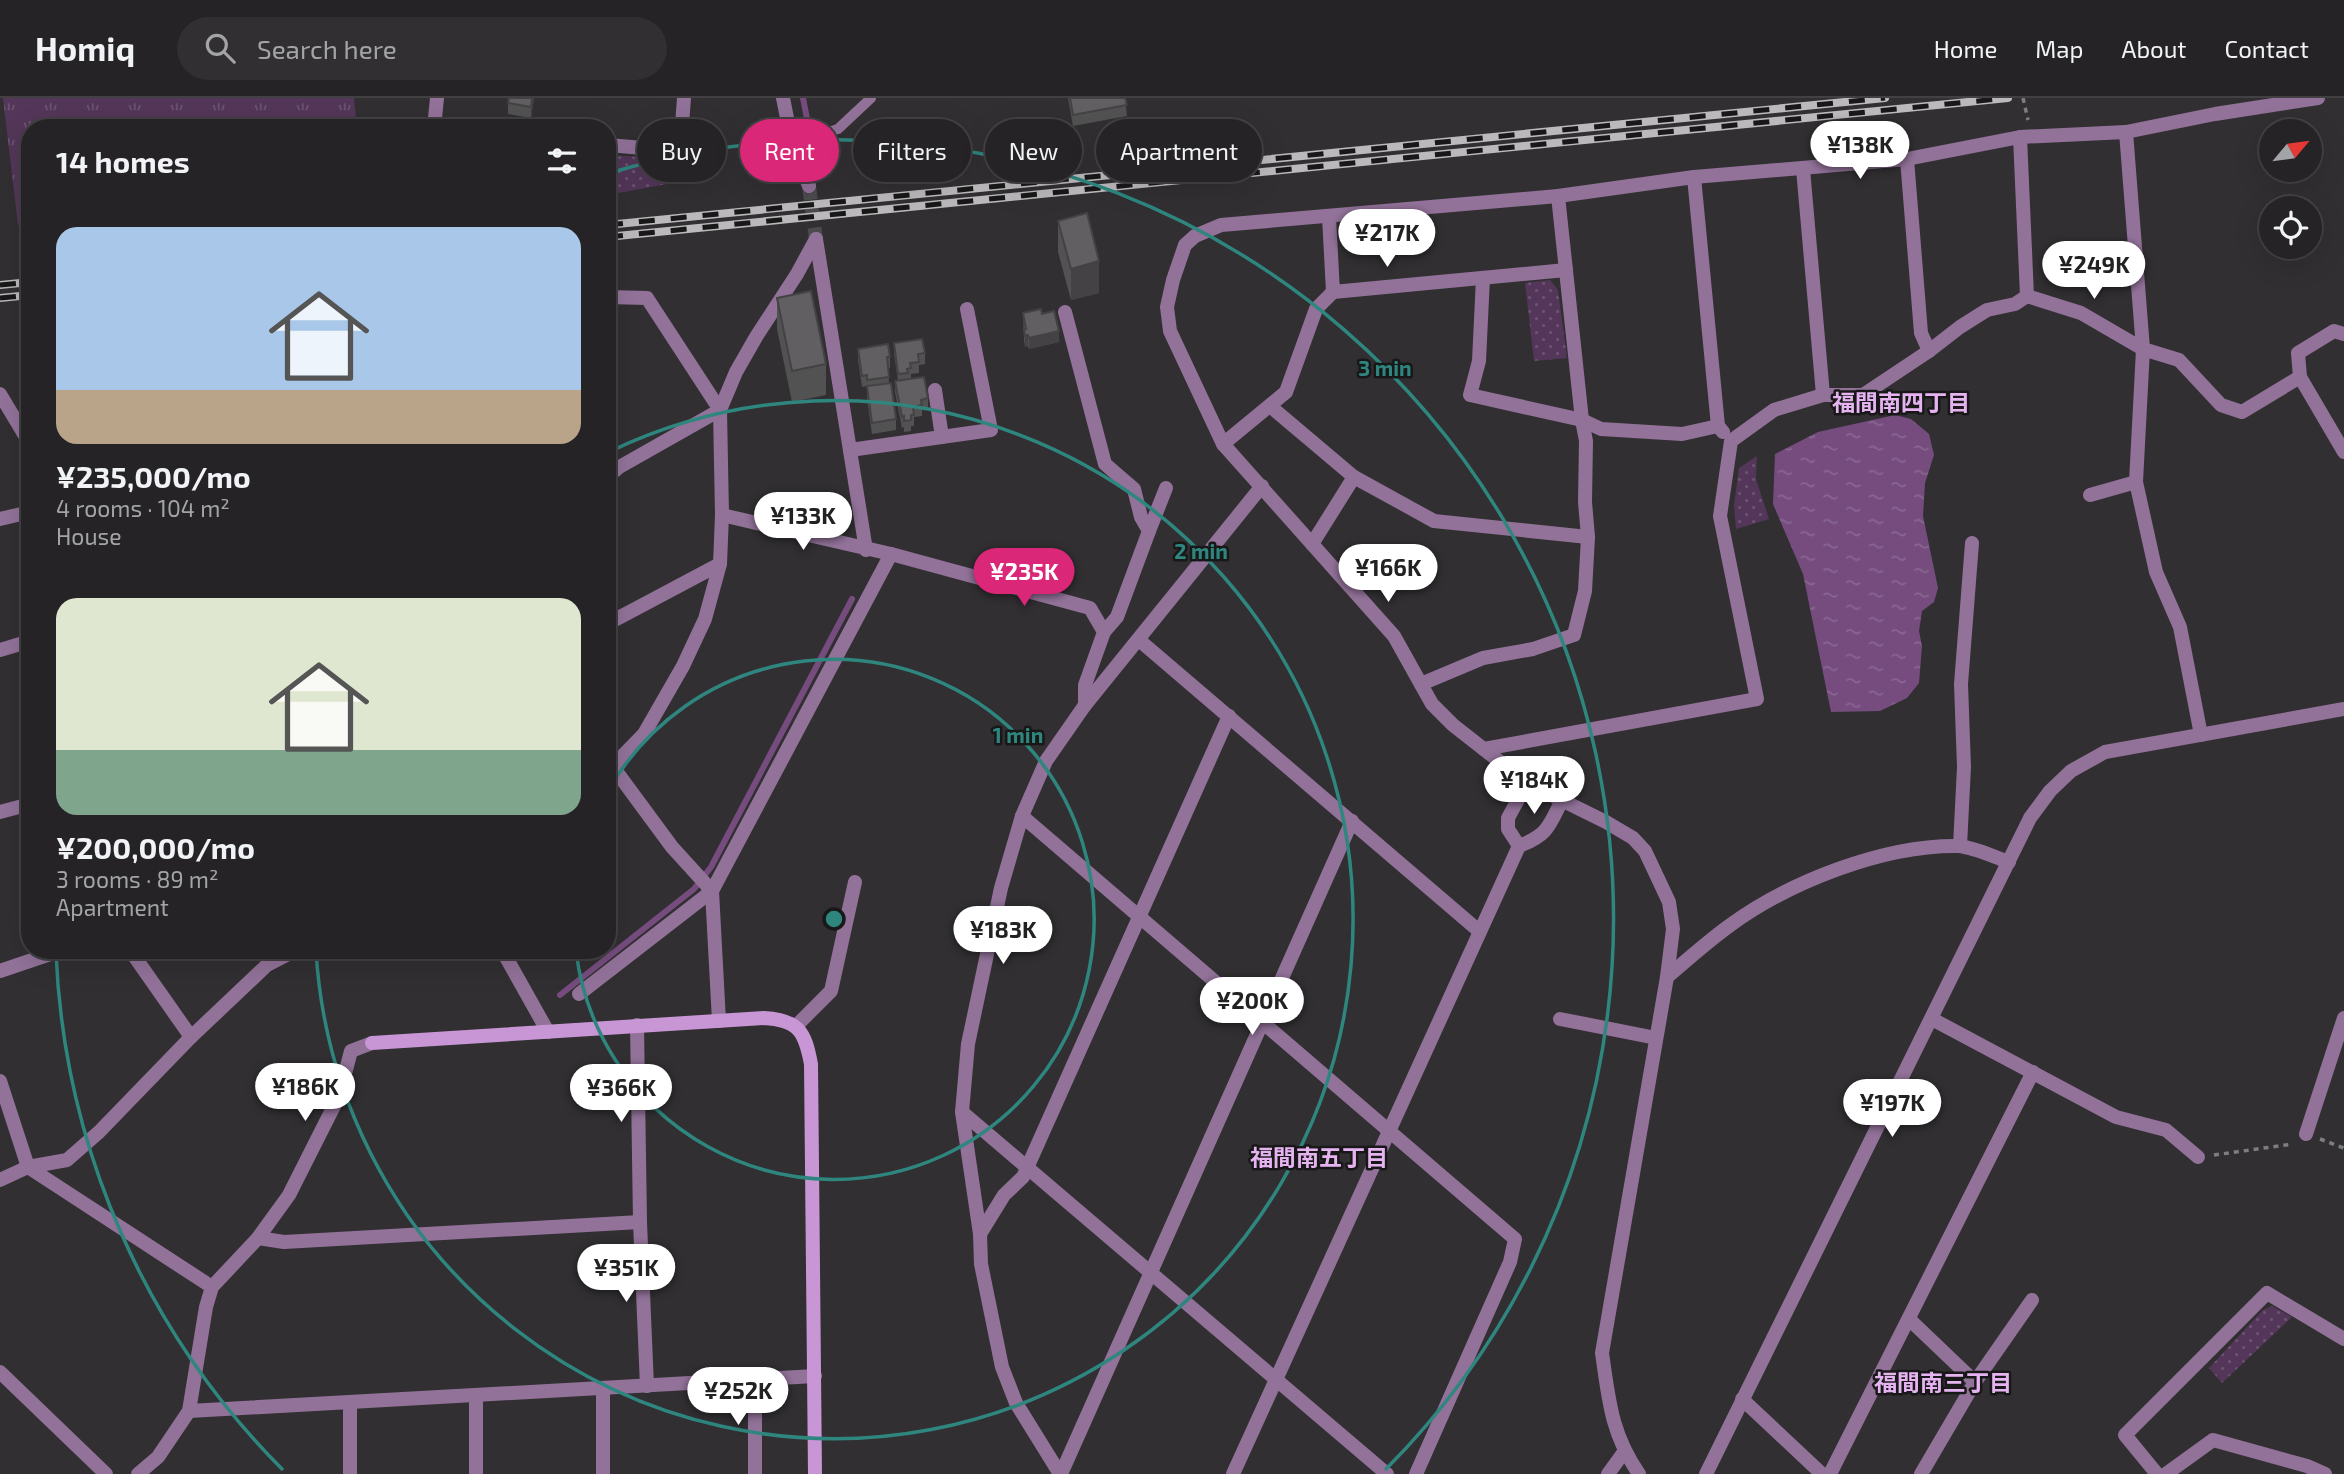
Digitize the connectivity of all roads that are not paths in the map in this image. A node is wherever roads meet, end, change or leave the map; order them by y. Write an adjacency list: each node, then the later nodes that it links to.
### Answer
1 (437, 98): 6 (street)
2 (684, 98): 11 (street)
3 (783, 98): 7 (street)
4 (871, 98): 8 (lane)
5 (2318, 98): 9 (street)
6 (436, 119)
7 (787, 119)
8 (839, 128)
9 (2126, 132): 10 (street); 27 (street)
10 (2020, 137): 12 (street); 23 (street)
11 (616, 146)
12 (1907, 159): 13 (street); 28 (street)
13 (1803, 169): 14 (street); 32 (street)
14 (1694, 177): 17 (street); 36 (street)
15 (807, 182): 16 (street)
16 (809, 186)
17 (1558, 196): 18 (street); 19 (street)
18 (1329, 217): 21 (street); 40 (street)
19 (1566, 270): 20 (street); 35 (street)
20 (1483, 278): 21 (street); 35 (street)
21 (1333, 292): 33 (street)
22 (616, 296): 34 (street)
23 (2026, 296): 27 (street); 28 (street)
24 (967, 309): 38 (street)
25 (1065, 312): 52 (street)
26 (2344, 334): 29 (street)
27 (2143, 349): 29 (street); 45 (street)
28 (1929, 351): 32 (street)
29 (2300, 377): 42 (street)
30 (935, 390): 38 (street)
31 (0, 394): 37 (street)
32 (1823, 395): 39 (street)
33 (1270, 406): 40 (street); 44 (street)
34 (720, 410): 41 (street); 43 (street); 50 (street)
35 (1582, 420): 36 (street); 53 (street)
36 (1718, 426): 39 (street)
37 (21, 429)
38 (942, 437): 41 (street)
39 (1731, 441): 69 (street)
40 (1223, 444): 46 (street)
41 (850, 450): 56 (street)
42 (2344, 452)
43 (616, 469)
44 (1354, 477): 53 (street); 55 (street)
45 (2136, 482): 48 (street); 68 (street)
46 (1262, 486): 55 (street); 61 (street)
47 (1166, 488): 52 (street)
48 (2090, 495)
49 (21, 514): 51 (street)
50 (722, 515): 56 (street); 58 (street)
51 (0, 519)
52 (1149, 531): 60 (street)
53 (1588, 537): 64 (street)
54 (1972, 543): 79 (street)
55 (1312, 544): 64 (street)
56 (866, 550): 57 (street)
57 (891, 554): 60 (street); 82 (street)
58 (720, 564): 59 (street); 70 (street)
59 (616, 619)
60 (1104, 632): 65 (street)
61 (1139, 640): 65 (street); 67 (street)
62 (21, 644): 63 (street)
63 (0, 650)
64 (1421, 684): 69 (street)
65 (1085, 705): 76 (street)
66 (2344, 709): 68 (street)
67 (1229, 716): 77 (street); 83 (street)
68 (2201, 735): 80 (street)
69 (1484, 749): 72 (street)
70 (616, 764)
71 (616, 777): 82 (street)
72 (1527, 783): 73 (street); 78 (street)
73 (1562, 800): 78 (street); 90 (street)
74 (21, 806): 75 (street)
75 (0, 812)
76 (1022, 816): 83 (street); 104 (street)
77 (1352, 821): 84 (street); 96 (street)
78 (1519, 846): 84 (street)
79 (1961, 846): 80 (street); 90 (street)
80 (2009, 862): 92 (street)
81 (855, 882): 98 (street)
82 (712, 891): 91 (street); 95 (street)
83 (1138, 916): 96 (street); 108 (street)
84 (1479, 931): 105 (street)
85 (35, 959): 89 (street)
86 (136, 959): 100 (street)
87 (279, 959): 100 (street)
88 (507, 959): 99 (street)
89 (0, 971)
90 (1667, 977): 101 (street)
91 (579, 994)
92 (1933, 1018): 102 (street); 127 (street)
93 (2344, 1018): 106 (street)
94 (1560, 1019): 101 (street)
95 (719, 1021): 97 (street); 98 (street)
96 (1262, 1023): 105 (street); 114 (street)
97 (637, 1025): 99 (street); 111 (street)
98 (796, 1026): 120 (street)
99 (548, 1032): 113 (street)
100 (191, 1037): 109 (street)
101 (1656, 1038): 130 (street)
102 (2033, 1072): 107 (street); 117 (street)
103 (0, 1081): 109 (street)
104 (962, 1112): 108 (street); 112 (street)
105 (1389, 1131): 121 (street); 141 (street)
106 (2306, 1133)
107 (2198, 1157)
108 (1027, 1166): 112 (street); 114 (street)
109 (28, 1167): 110 (street); 115 (street)
110 (0, 1180)
111 (640, 1222): 113 (street); 124 (street)
112 (980, 1234): 138 (street)
113 (258, 1238): 115 (street)
114 (1151, 1272): 121 (street); 138 (street)
115 (212, 1287): 129 (street)
116 (2032, 1300): 123 (street)
117 (1909, 1319): 123 (street); 146 (street)
118 (2344, 1339): 148 (street)
119 (0, 1372): 131 (street)
120 (815, 1376): 122 (street); 137 (street)
121 (1278, 1378): 139 (street); 140 (street)
122 (755, 1380): 124 (street); 136 (street)
123 (1975, 1382): 147 (street)
124 (647, 1386): 125 (street)
125 (603, 1388): 126 (street); 135 (street)
126 (476, 1396): 128 (street); 134 (street)
127 (1742, 1399): 144 (street); 145 (street)
128 (350, 1404): 129 (street); 133 (street)
129 (189, 1411): 132 (street)
130 (1624, 1452): 142 (street); 143 (street)
131 (106, 1474)
132 (138, 1474)
133 (351, 1474)
134 (476, 1474)
135 (603, 1474)
136 (755, 1474)
137 (815, 1474)
138 (1060, 1474)
139 (1233, 1474)
140 (1387, 1474)
141 (1416, 1474)
142 (1608, 1474)
143 (1639, 1474)
144 (1706, 1474)
145 (1822, 1474)
146 (1830, 1474)
147 (1921, 1474)
148 (2157, 1474)
149 (2166, 1474): 150 (street)
150 (2325, 1474)

